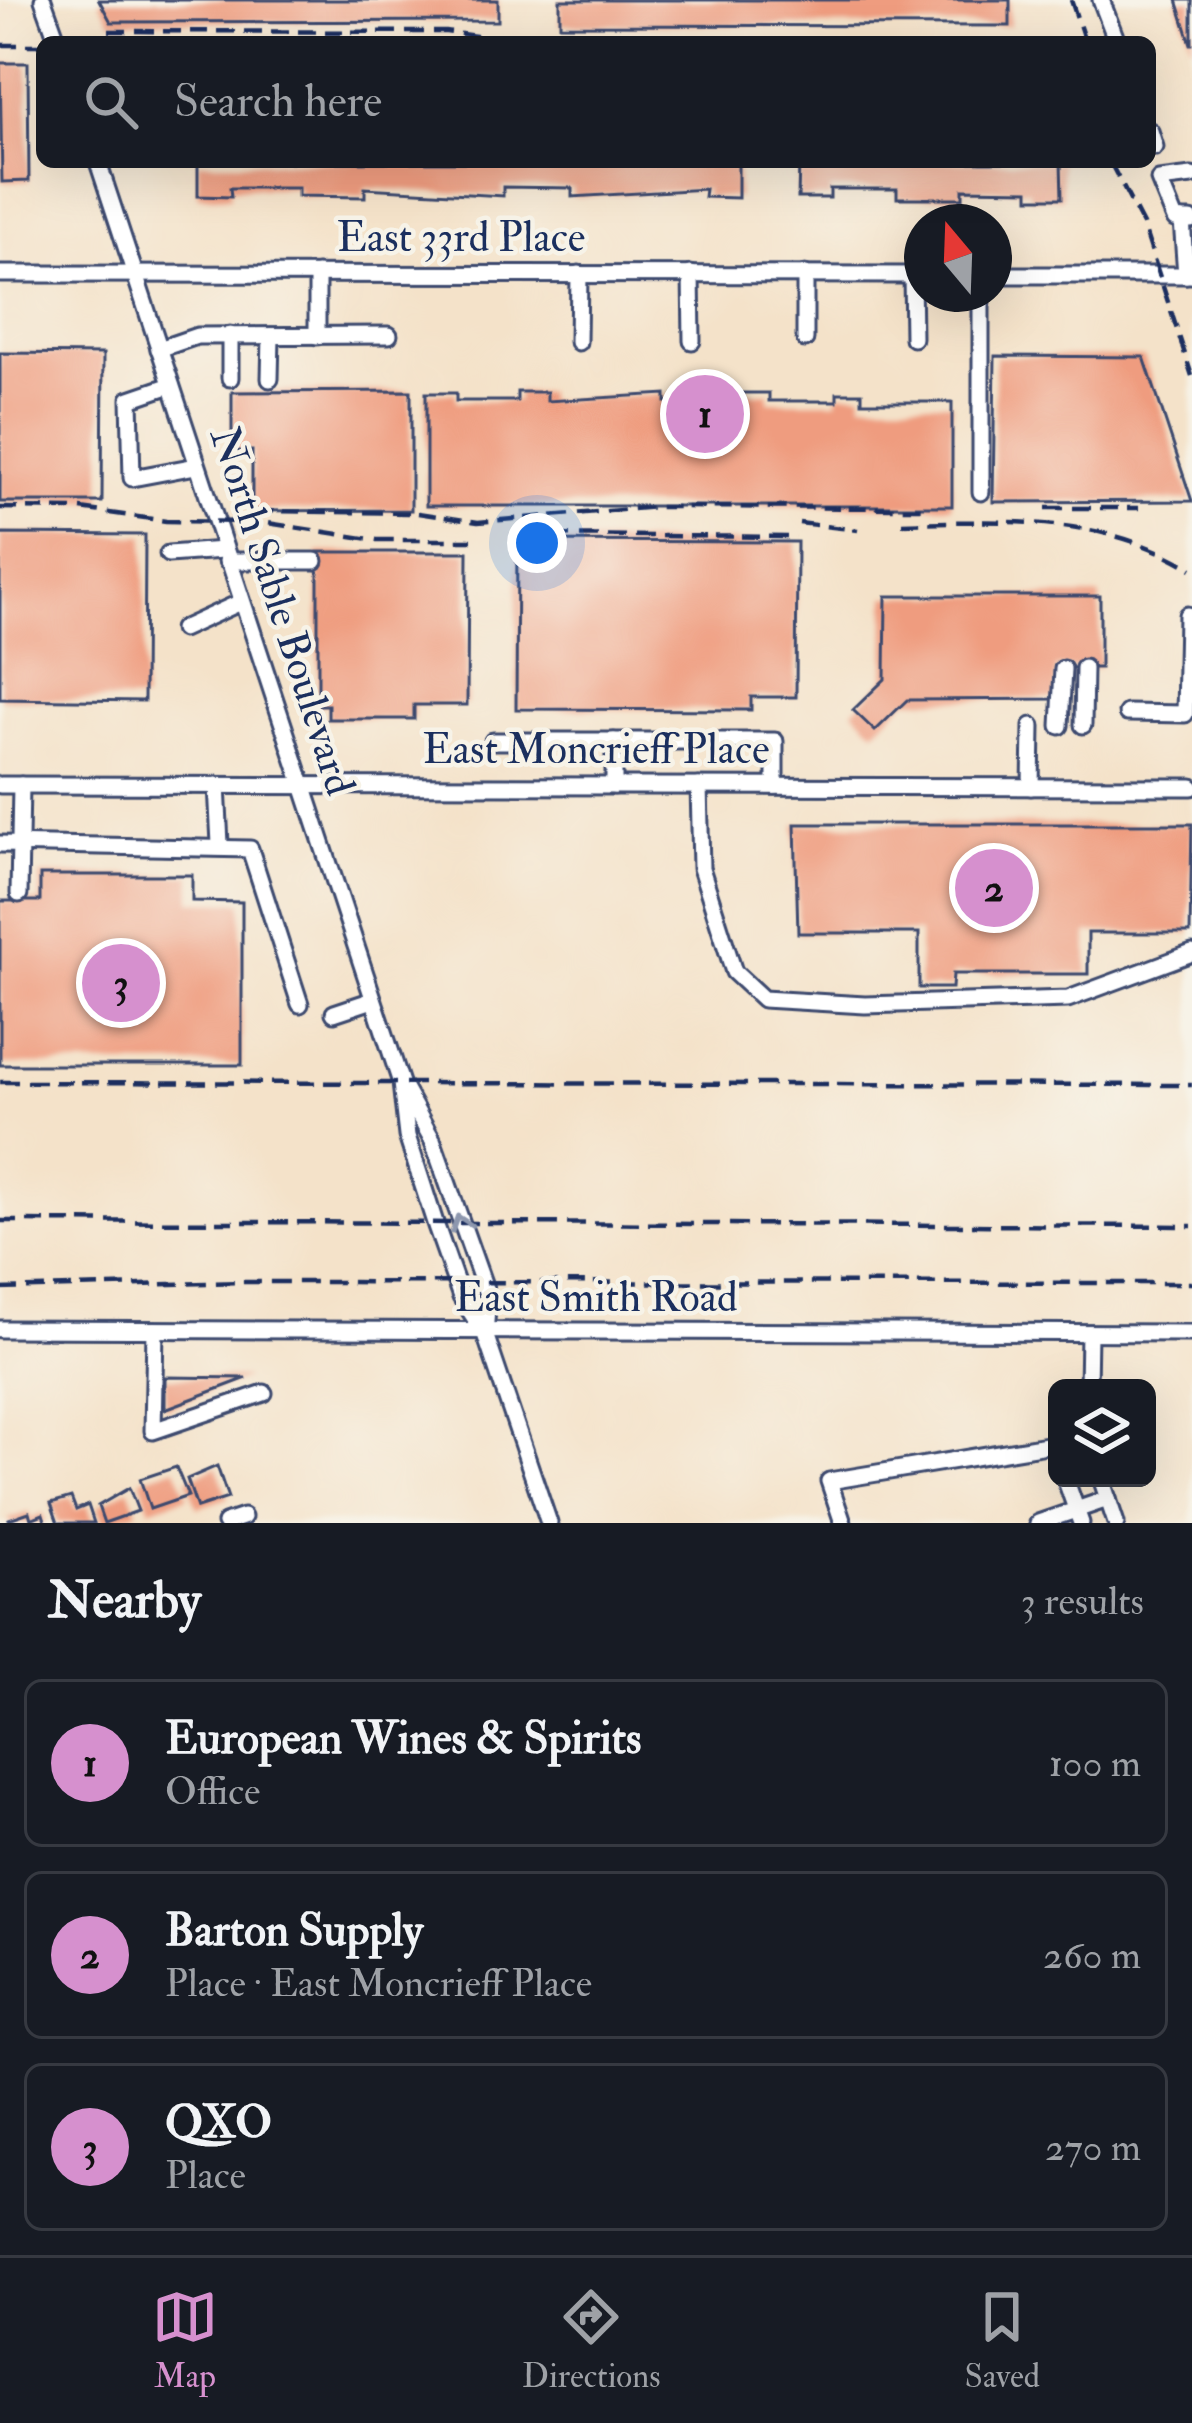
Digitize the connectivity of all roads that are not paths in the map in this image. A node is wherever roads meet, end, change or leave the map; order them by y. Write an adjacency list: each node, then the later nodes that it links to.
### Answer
1 (44, 0): 3 (street)
2 (1101, 0): 4 (street)
3 (56, 36)
4 (1115, 36)
5 (100, 168): 9 (street, North Sable Boulevard)
6 (1192, 176): 7 (street)
7 (1187, 220): 16 (street)
8 (0, 274): 9 (street, East 33rd Place)
9 (136, 274): 10 (street, East 33rd Place); 27 (street, North Sable Boulevard)
10 (317, 274): 11 (street, East 33rd Place); 22 (street)
11 (579, 274): 12 (street, East 33rd Place); 26 (street)
12 (691, 274): 13 (street, East 33rd Place); 25 (street)
13 (805, 274): 14 (street, East 33rd Place); 24 (street)
14 (904, 274)
15 (1012, 275): 16 (street)
16 (1189, 275)
17 (915, 312): 23 (street)
18 (981, 312): 32 (street)
19 (230, 335): 21 (street); 27 (street); 28 (street)
20 (389, 335): 22 (street)
21 (271, 336): 22 (street); 29 (street)
22 (317, 336)
23 (913, 338)
24 (805, 339)
25 (692, 340)
26 (578, 342)
27 (159, 349): 30 (street, North Sable Boulevard)
28 (230, 378)
29 (270, 379)
30 (171, 385): 31 (street, North Sable Boulevard); 31 (street)
31 (196, 466): 34 (street, North Sable Boulevard)
32 (981, 492)
33 (168, 554): 34 (street)
34 (225, 556): 35 (street); 36 (street, North Sable Boulevard)
35 (315, 561)
36 (241, 602): 38 (street); 48 (street, North Sable Boulevard)
37 (1187, 615): 40 (street)
38 (182, 629)
39 (1073, 669): 42 (street)
40 (1126, 713)
41 (1032, 726): 52 (street)
42 (1072, 726)
43 (494, 741): 44 (street)
44 (614, 741): 49 (street); 51 (street)
45 (0, 785): 46 (street, East Moncrieff Place)
46 (21, 785): 47 (street, East Moncrieff Place); 55 (street)
47 (217, 785): 48 (street, East Moncrieff Place); 56 (street)
48 (302, 785): 49 (street, East Moncrieff Place); 59 (street, North Sable Boulevard)
49 (614, 786): 50 (street, East Moncrieff Place)
50 (700, 786): 51 (street, East Moncrieff Place); 58 (street)
51 (775, 786): 52 (street, East Moncrieff Place)
52 (1031, 787): 53 (street, East Moncrieff Place)
53 (1192, 787)
54 (0, 844): 55 (street)
55 (20, 844): 56 (street); 57 (street)
56 (220, 844): 60 (street)
57 (19, 894)
58 (1192, 953)
59 (373, 1000): 61 (street); 62 (street, North Sable Boulevard)
60 (300, 1004)
61 (334, 1013)
62 (400, 1083): 67 (street, North Sable Boulevard); 67 (street, North Sable Boulevard, one-way to 62)
63 (0, 1329): 64 (street, East Smith Road)
64 (155, 1330): 67 (street, East Smith Road); 69 (street)
65 (1089, 1333): 66 (street, East Smith Road); 67 (street, East Smith Road); 68 (street)
66 (1192, 1333)
67 (485, 1334): 77 (street, North Sable Boulevard)
68 (1088, 1379)
69 (264, 1393)
70 (1048, 1445): 78 (street)
71 (1068, 1487): 74 (street)
72 (1104, 1487): 73 (street)
73 (1108, 1499): 74 (street); 80 (street)
74 (1079, 1516): 79 (street)
75 (243, 1517): 76 (street)
76 (225, 1523)
77 (549, 1523)
78 (843, 1523)
79 (1038, 1523)
80 (1116, 1523)

